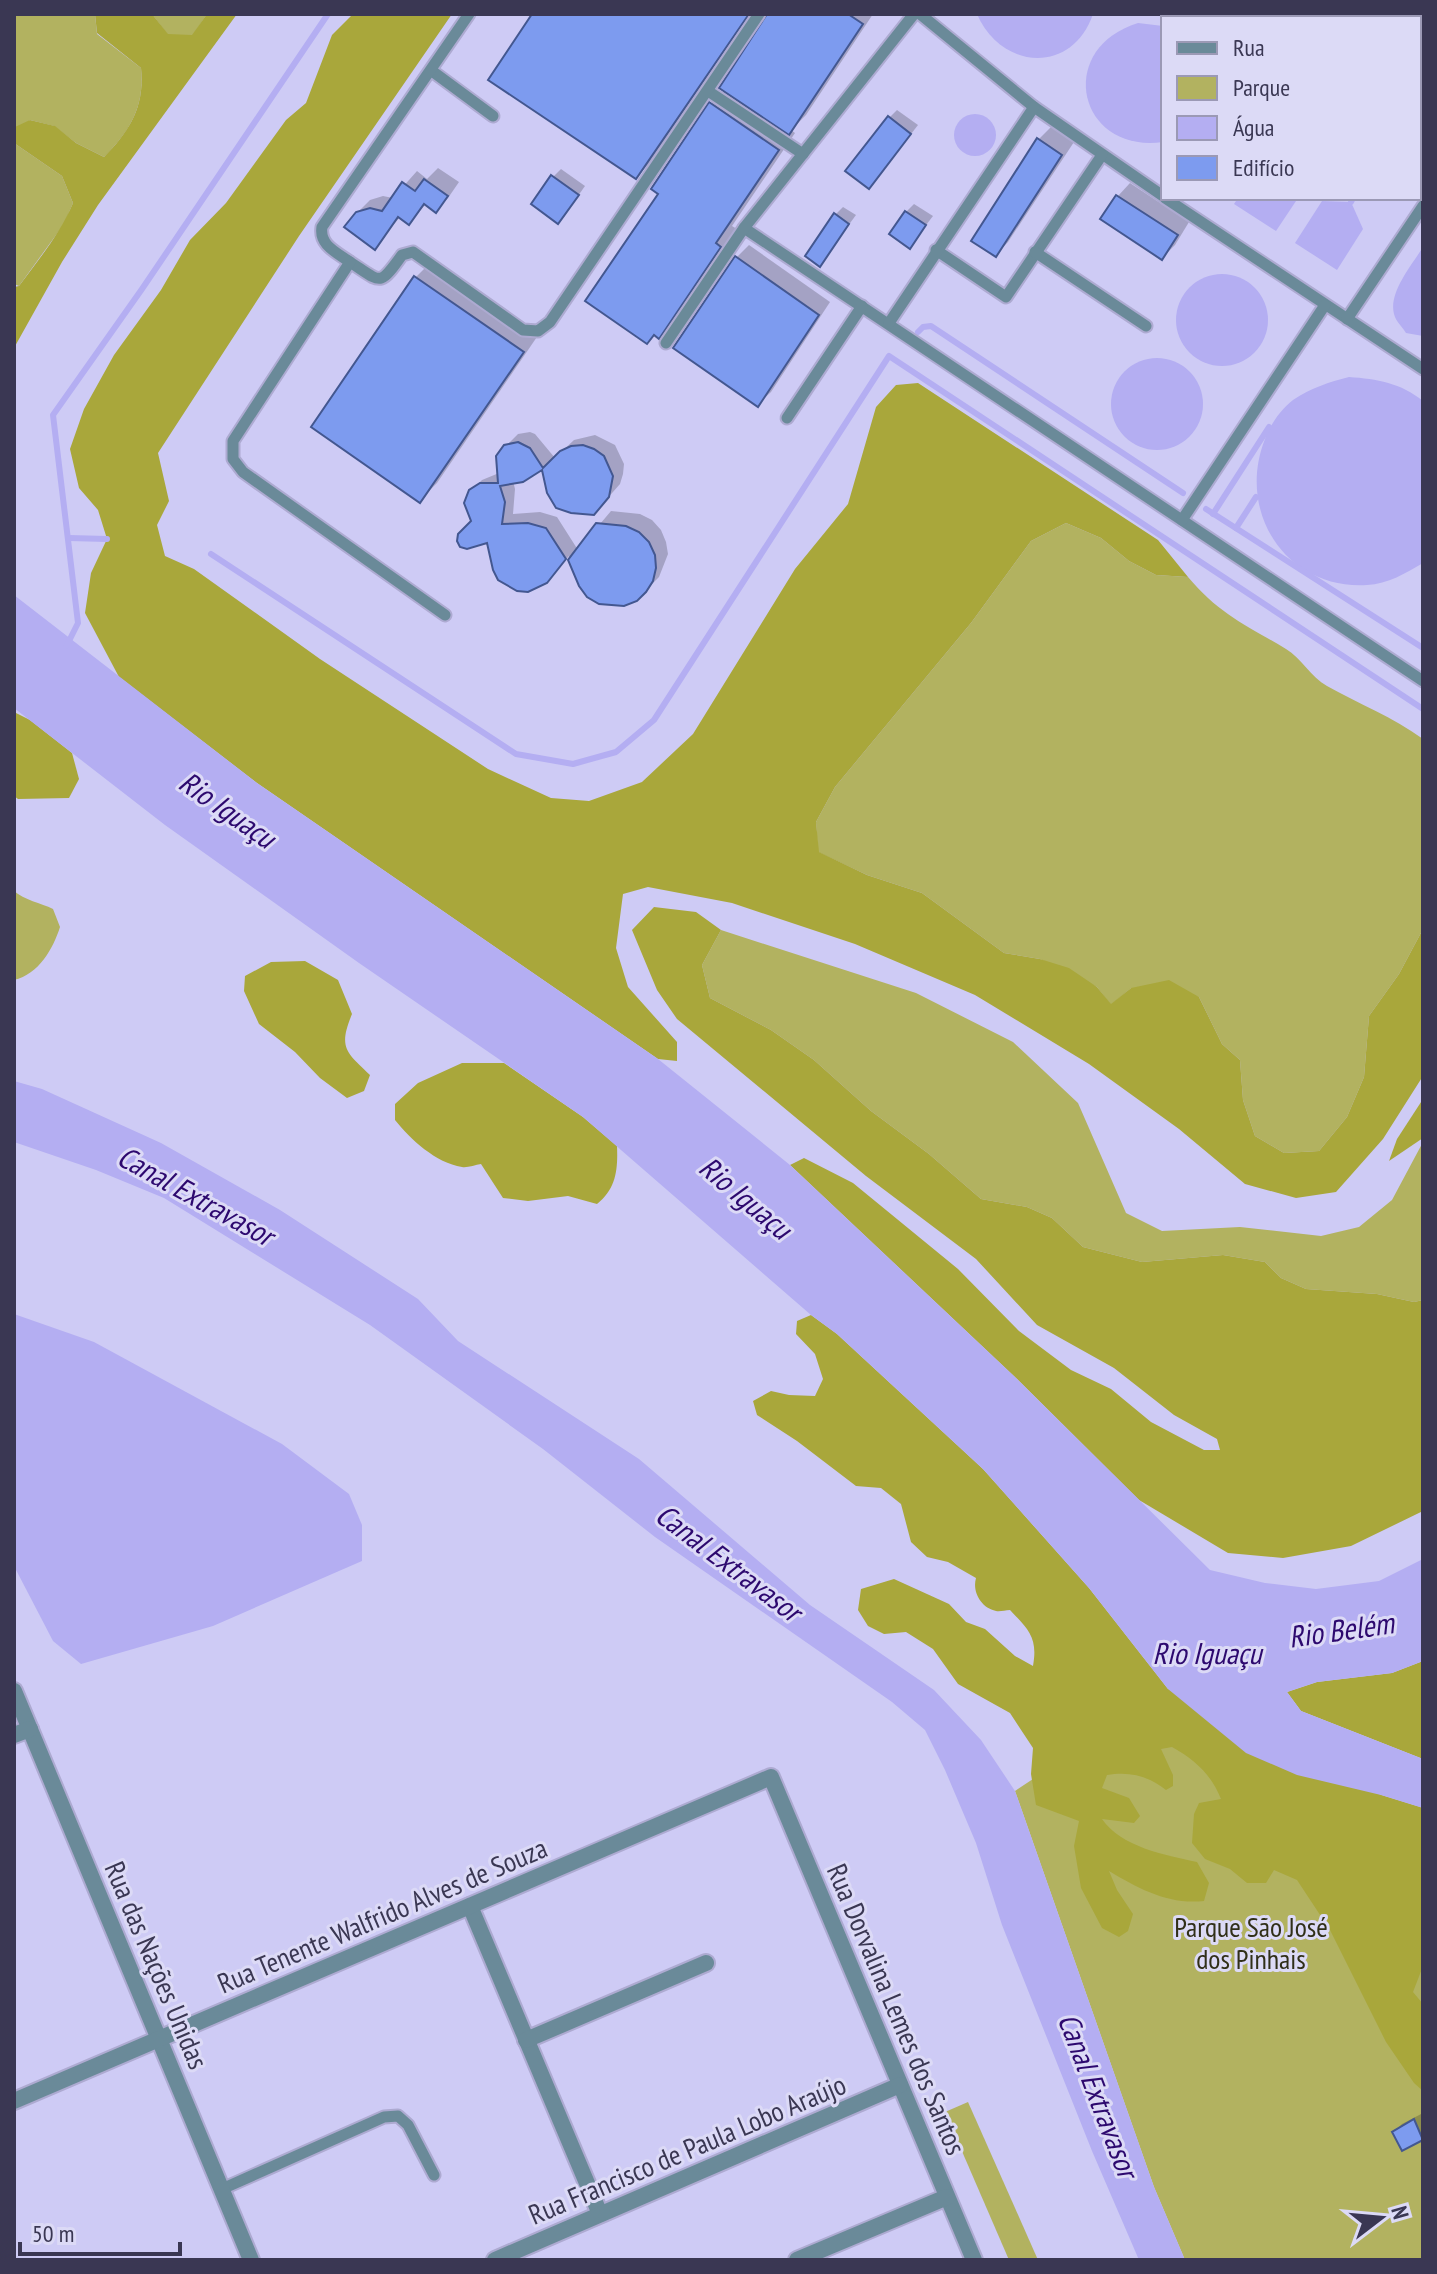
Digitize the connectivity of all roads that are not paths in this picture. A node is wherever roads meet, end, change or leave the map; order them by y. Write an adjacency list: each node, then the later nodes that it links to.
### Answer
1 (469, 14): 4 (lane)
2 (759, 14): 5 (lane)
3 (917, 14): 6 (lane); 8 (lane)
4 (432, 71): 7 (lane); 16 (lane)
5 (708, 91): 8 (lane); 16 (lane)
6 (1034, 107): 9 (lane); 14 (lane)
7 (493, 116)
8 (803, 154): 13 (lane)
9 (1102, 155): 10 (lane); 15 (lane)
10 (1161, 195)
11 (1181, 202): 17 (lane)
12 (1423, 206): 19 (lane)
13 (744, 228): 18 (lane); 22 (lane)
14 (936, 250): 15 (lane); 20 (lane)
15 (1035, 252): 21 (lane)
16 (350, 262): 26 (lane)
17 (1325, 305): 19 (lane); 25 (lane)
18 (862, 306): 20 (lane); 24 (lane)
19 (1347, 319): 23 (lane)
20 (889, 323): 25 (lane)
21 (1146, 326)
22 (666, 343)
23 (1423, 369)
24 (787, 418)
25 (1182, 520): 27 (lane)
26 (445, 615)
27 (1423, 681)
28 (14, 1691): 29 (street, Rua das Nações Unidas)
29 (22, 1732): 33 (street, Rua das Nações Unidas)
30 (771, 1777): 31 (street, Rua Tenente Walfrido Alves de Souza); 35 (street, Rua Dorvalina Lemes dos Santos)
31 (470, 1906): 33 (street, Rua Tenente Walfrido Alves de Souza); 34 (street)
32 (706, 1963): 34 (street)
33 (159, 2039): 36 (street, Rua Tenente Walfrido Alves de Souza); 38 (street, Rua das Nações Unidas)
34 (526, 2040): 40 (street)
35 (900, 2085): 39 (street, Rua Dorvalina Lemes dos Santos); 40 (street, Rua Francisco de Paula Lobo Araújo)
36 (14, 2101)
37 (434, 2175): 38 (lane)
38 (222, 2189): 41 (street, Rua das Nações Unidas)
39 (947, 2197): 43 (street); 44 (street, Rua Dorvalina Lemes dos Santos)
40 (600, 2214): 42 (street, Rua Francisco de Paula Lobo Araújo)
41 (251, 2260)
42 (495, 2260)
43 (797, 2260)
44 (974, 2260)

